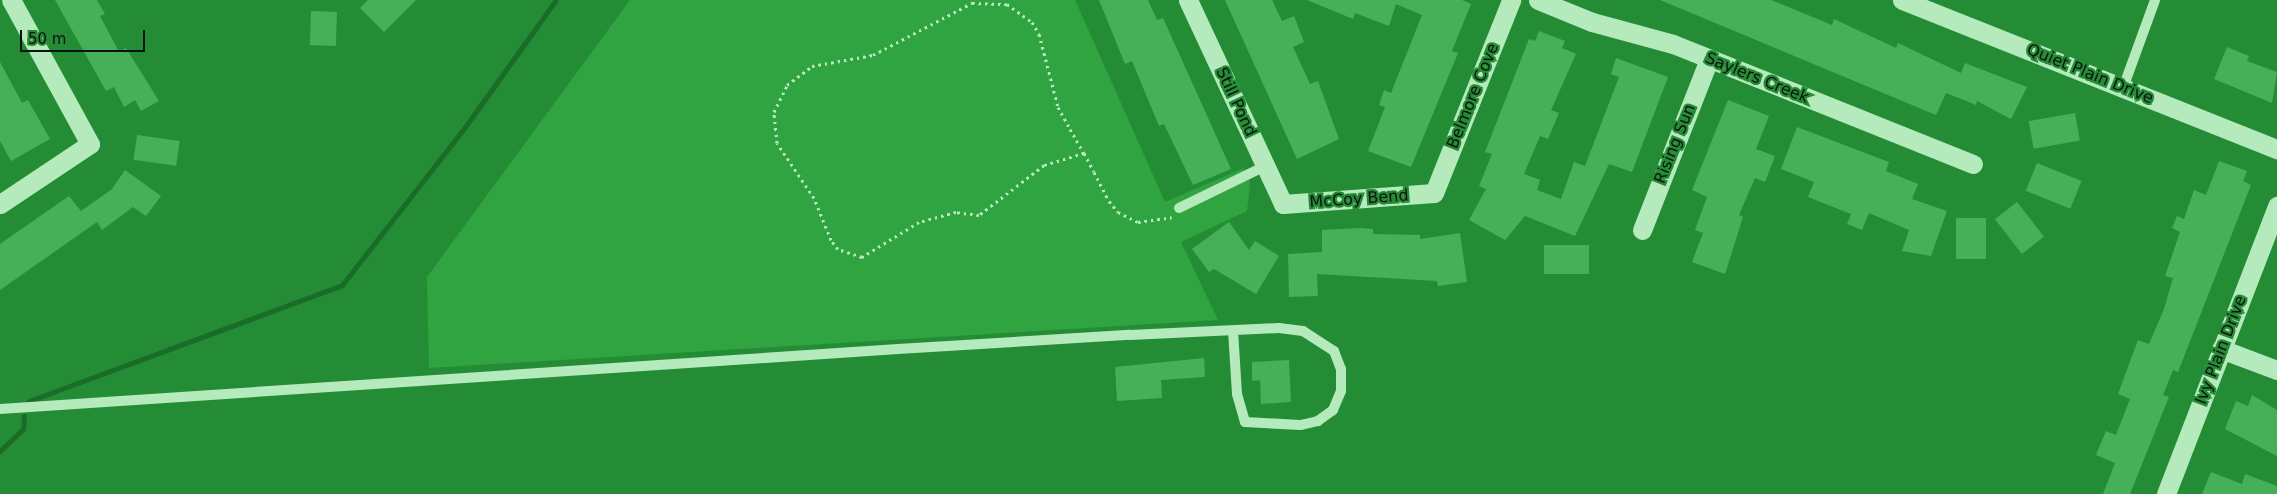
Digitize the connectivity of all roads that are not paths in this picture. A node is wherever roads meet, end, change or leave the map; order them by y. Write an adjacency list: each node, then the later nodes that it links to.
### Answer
1 (11, 0): 13 (street)
2 (1188, 0): 11 (street, Still Pond)
3 (1511, 0): 12 (street, Belmore Cove)
4 (1538, 0): 7 (street, Saylers Creek)
5 (1902, 0): 8 (street, Quiet Plain Drive)
6 (2155, 0): 8 (lane)
7 (1709, 59): 10 (street, Saylers Creek); 17 (street, Rising Sun)
8 (2123, 88): 9 (street, Quiet Plain Drive)
9 (2277, 149)
10 (1973, 164)
11 (1265, 166): 14 (street, Still Pond); 16 (lane)
12 (1434, 193): 14 (street, McCoy Bend)
13 (0, 204)
14 (1283, 204)
15 (2277, 206): 19 (street, Ivy Plain Drive)
16 (1179, 208)
17 (1642, 230)
18 (1233, 331): 18 (lane); 21 (lane)
19 (2221, 349): 20 (street); 22 (street, Ivy Plain Drive)
20 (2277, 370)
21 (0, 409)
22 (2166, 494)

